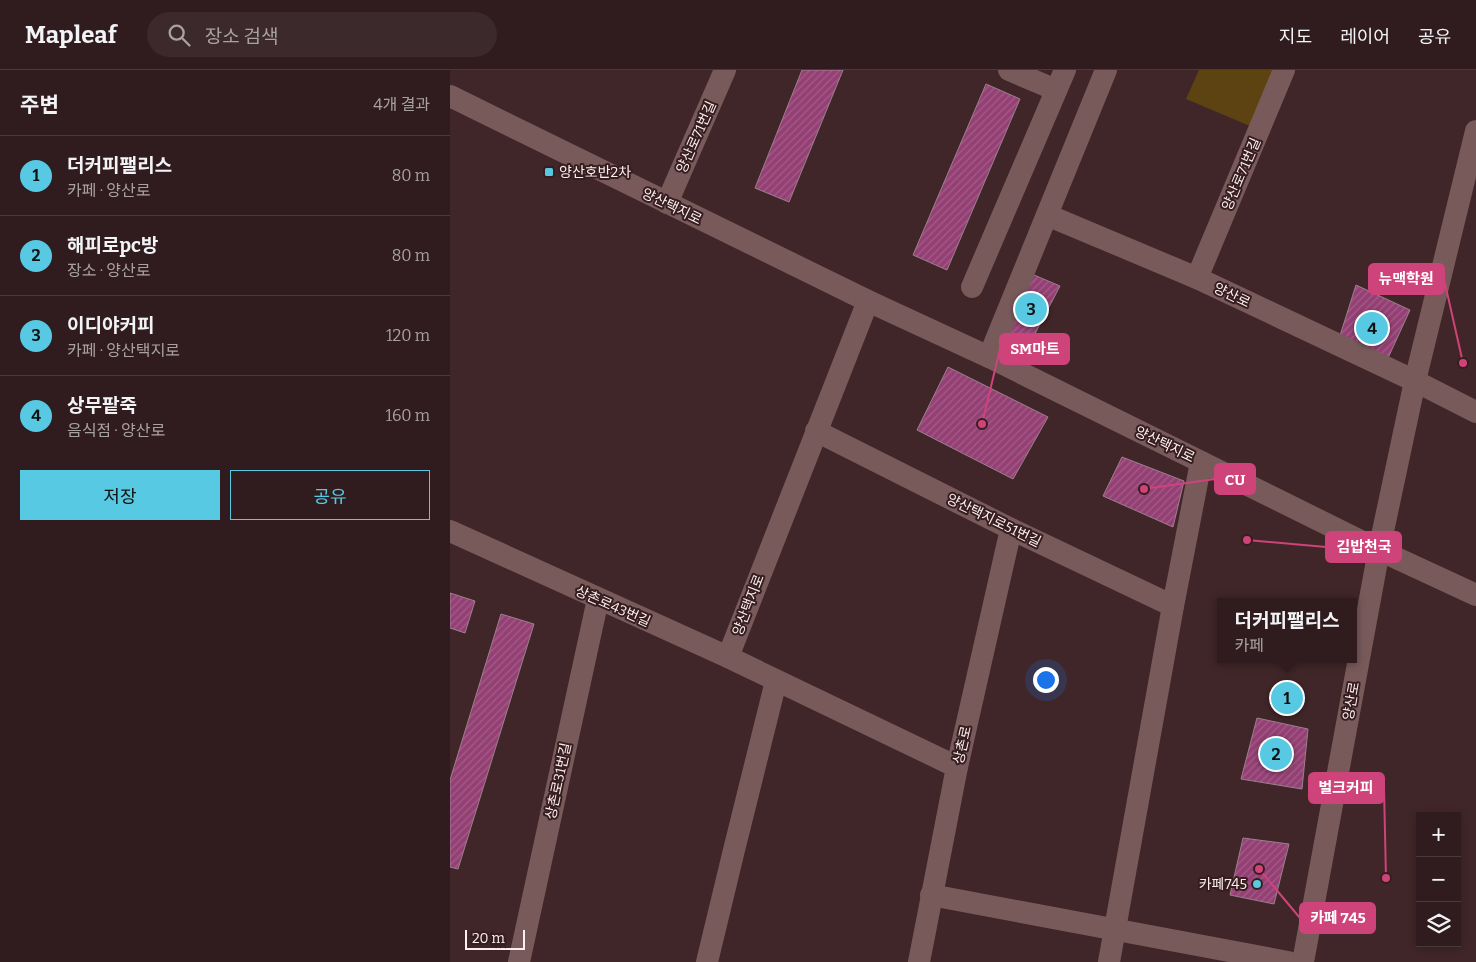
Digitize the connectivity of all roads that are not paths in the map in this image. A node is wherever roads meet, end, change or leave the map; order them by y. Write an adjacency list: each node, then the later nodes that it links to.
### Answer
1 (725, 70): 8 (street, 양산로71번길)
2 (1009, 70): 5 (street)
3 (1106, 70): 9 (street)
4 (1284, 70): 10 (street, 양산로71번길)
5 (1060, 80): 11 (street)
6 (450, 96): 8 (street, 양산택지로)
7 (1476, 131): 14 (street, 양산로)
8 (667, 203): 12 (street, 양산택지로)
9 (1047, 215): 10 (street, 양산로); 13 (street)
10 (1197, 278): 14 (street, 양산로)
11 (972, 287)
12 (868, 301): 13 (street, 양산택지로); 16 (street, 양산택지로)
13 (989, 357): 17 (street, 양산택지로)
14 (1414, 381): 15 (street); 20 (street, 양산로)
15 (1476, 412)
16 (816, 431): 18 (street, 양산택지로51번길); 24 (street, 양산택지로)
17 (1201, 462): 20 (street, 양산택지로); 23 (street)
18 (1011, 528): 23 (street, 양산택지로51번길); 26 (street, 상촌로)
19 (450, 531): 22 (street, 상촌로43번길)
20 (1379, 550): 21 (street, 양산택지로); 34 (street, 양산로)
21 (1476, 595)
22 (598, 599): 24 (street, 상촌로43번길); 29 (street, 상촌로31번길)
23 (1172, 606): 28 (street)
24 (728, 657): 25 (street, 상촌로43번길)
25 (776, 681): 26 (street, 상촌로43번길); 30 (street)
26 (957, 767): 27 (street, 상촌로)
27 (932, 895): 28 (street); 31 (street, 상촌로)
28 (1116, 930): 32 (street); 33 (street)
29 (519, 962)
30 (707, 962)
31 (919, 962)
32 (1109, 962)
33 (1288, 962)
34 (1303, 962)

